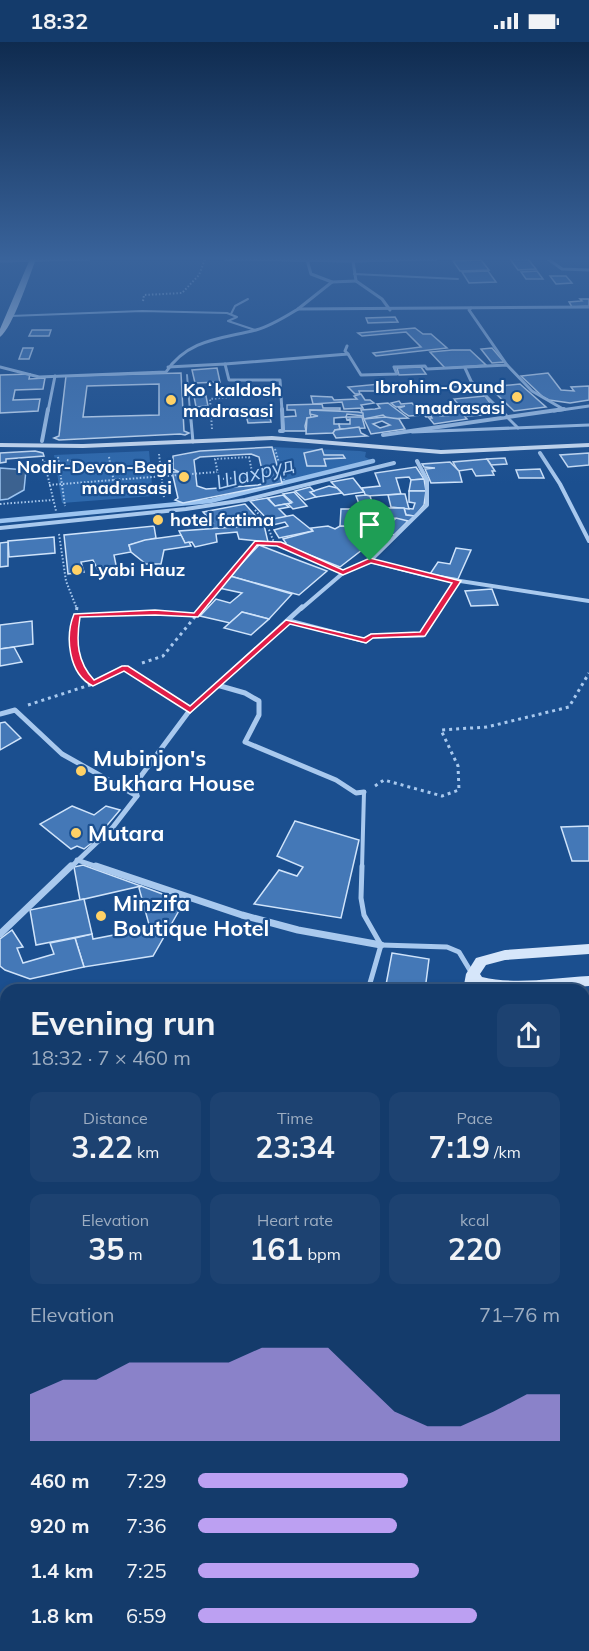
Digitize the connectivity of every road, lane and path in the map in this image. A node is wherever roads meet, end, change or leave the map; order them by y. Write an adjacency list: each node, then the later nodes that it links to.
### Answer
1 (229, 334): 8 (street)
2 (485, 334): 6 (street)
3 (347, 346): 4 (street)
4 (348, 354): 5 (street); 9 (street)
5 (225, 364): 8 (street); 12 (street)
6 (507, 365): 9 (street); 14 (street)
7 (0, 367): 11 (street)
8 (168, 367): 11 (street)
9 (465, 368): 15 (street)
10 (187, 375): 21 (lane)
11 (55, 376): 22 (street)
12 (229, 380): 18 (street); 21 (path)
13 (589, 406): 14 (street)
14 (563, 409): 15 (street)
15 (506, 416): 17 (lane); 19 (street)
16 (589, 425): 17 (lane)
17 (518, 428): 19 (lane)
18 (280, 431)
19 (397, 433): 20 (street)
20 (383, 435)
21 (192, 439): 23 (main road); 25 (main road)
22 (42, 441)
23 (0, 445)
24 (274, 445): 37 (path)
25 (589, 445)
26 (158, 450): 34 (path)
27 (108, 452): 33 (path)
28 (540, 453): 48 (street)
29 (44, 460): 38 (path)
30 (417, 461): 51 (street)
31 (394, 463): 42 (street)
32 (217, 472): 32 (path); 34 (path)
33 (112, 474): 35 (path); 36 (path)
34 (162, 476): 35 (path); 39 (path)
35 (114, 479): 36 (path); 39 (path)
36 (62, 483): 38 (path); 44 (path)
37 (285, 483)
38 (49, 485): 41 (path)
39 (163, 487): 40 (path)
40 (164, 498)
41 (53, 500): 43 (path); 45 (path)
42 (245, 500): 46 (street); 50 (path)
43 (0, 504)
44 (65, 506)
45 (56, 513)
46 (57, 523): 47 (street); 55 (path)
47 (0, 528)
48 (587, 533): 49 (street)
49 (589, 540)
50 (278, 544): 52 (path); 56 (path)
51 (370, 561): 52 (street); 53 (street)
52 (343, 573): 57 (street)
53 (457, 581): 54 (street); 57 (street)
54 (589, 601)
55 (77, 615): 56 (path); 60 (path)
56 (196, 616): 58 (path)
57 (289, 621): 61 (street)
58 (125, 668): 60 (path); 63 (street)
59 (589, 673): 65 (path)
60 (93, 684): 62 (path)
61 (217, 685): 63 (street); 65 (street)
62 (15, 710): 64 (street); 66 (street)
63 (190, 710): 66 (street)
64 (0, 714)
65 (364, 792): 69 (lane)
66 (136, 796): 67 (street)
67 (77, 860): 68 (street); 69 (street)
68 (0, 934)
69 (381, 945): 71 (lane); 73 (lane)
70 (589, 949): 71 (main road)
71 (473, 974): 74 (main road); 75 (main road)
72 (589, 981): 76 (main road)
73 (370, 984)
74 (471, 984)
75 (490, 984)
76 (518, 984)

